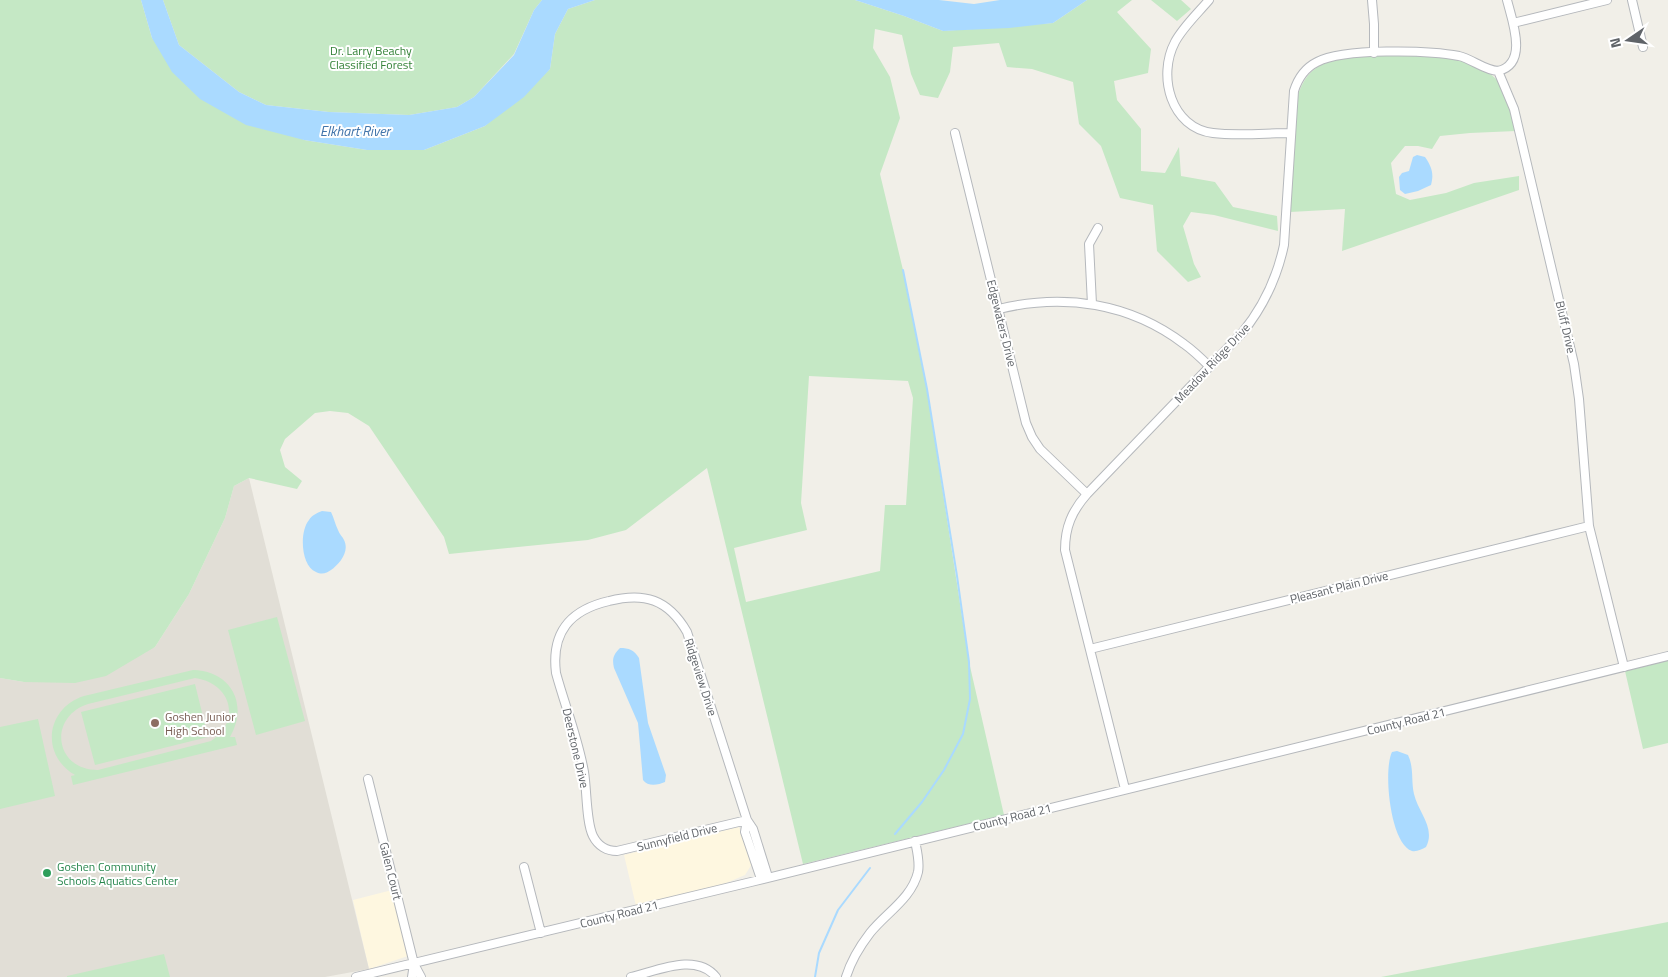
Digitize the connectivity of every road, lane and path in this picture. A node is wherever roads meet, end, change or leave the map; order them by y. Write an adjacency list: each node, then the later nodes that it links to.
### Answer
1 (1209, 0): 12 (street)
2 (1372, 0): 9 (street)
3 (1507, 0): 7 (street)
4 (1607, 0): 6 (street)
5 (1632, 0): 8 (street)
6 (1573, 4): 7 (street)
7 (1513, 23): 10 (street)
8 (1643, 47)
9 (1374, 53): 10 (street, Meadow Ridge Drive); 12 (street, Meadow Ridge Drive)
10 (1498, 71): 18 (street, Bluff Drive)
11 (955, 133): 15 (street, Edgewaters Drive)
12 (1290, 133): 16 (street, Meadow Ridge Drive)
13 (1098, 228): 14 (street)
14 (1092, 304): 15 (street); 16 (street)
15 (999, 309): 17 (street, Edgewaters Drive)
16 (1210, 367): 17 (street, Meadow Ridge Drive)
17 (1086, 494): 20 (street, Meadow Ridge Drive)
18 (1589, 526): 20 (street, Pleasant Plain Drive); 22 (street, Bluff Drive)
19 (557, 642): 25 (street, Ridgeview Drive); 27 (street, Deerstone Drive)
20 (1090, 649): 24 (street, Meadow Ridge Drive)
21 (1668, 656): 22 (street, County Road 21)
22 (1624, 667): 24 (street, County Road 21)
23 (368, 779): 31 (street, Galen Court)
24 (1125, 789): 26 (street, County Road 21)
25 (747, 820): 27 (street, Sunnyfield Drive); 29 (street, Ridgeview Drive)
26 (915, 841): 29 (street, County Road 21); 37 (street)
27 (606, 849)
28 (524, 866): 30 (street)
29 (764, 878): 30 (street, County Road 21)
30 (541, 933): 31 (street, County Road 21)
31 (414, 964): 32 (street, County Road 21); 33 (street); 34 (street)
32 (356, 977)
33 (412, 977)
34 (421, 977)
35 (630, 977): 36 (street)
36 (716, 977)
37 (846, 977)

